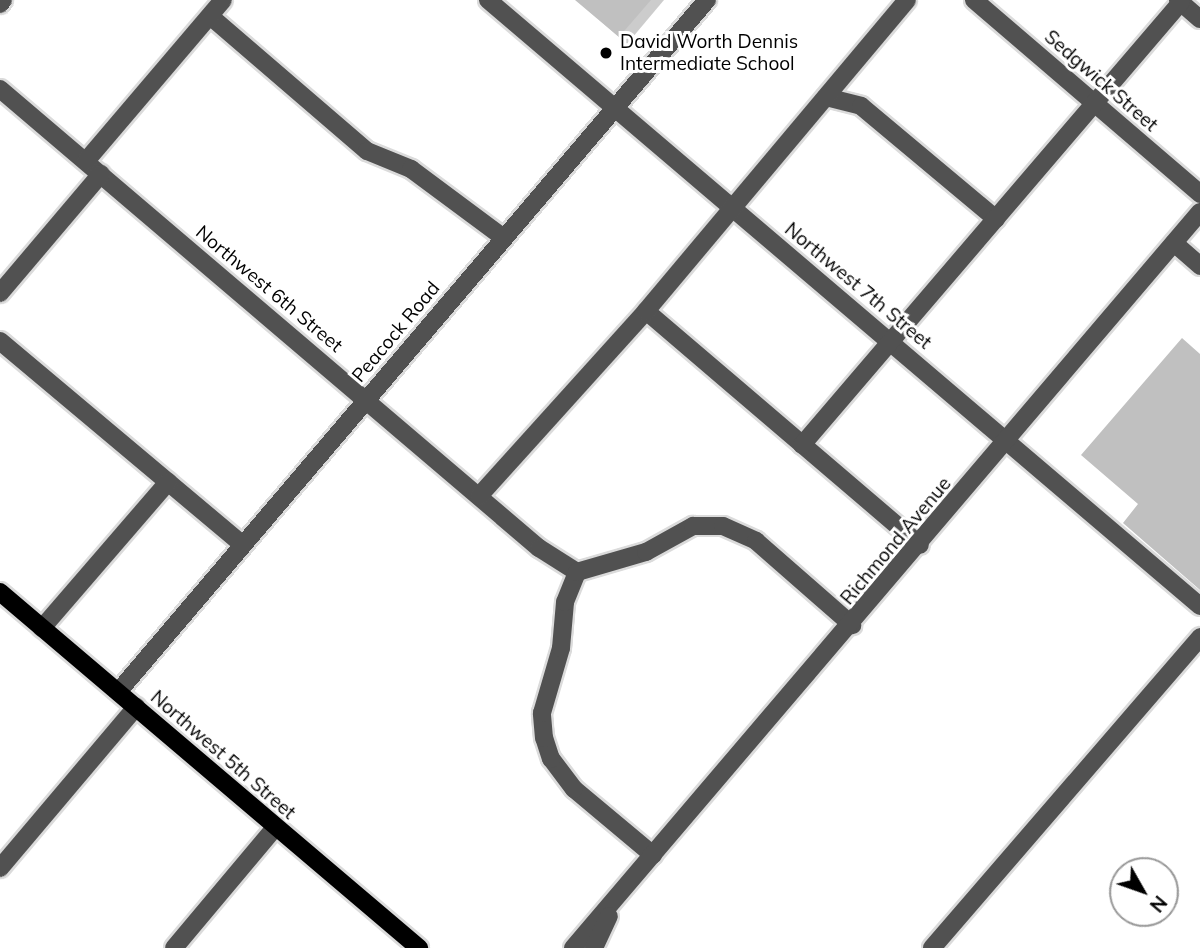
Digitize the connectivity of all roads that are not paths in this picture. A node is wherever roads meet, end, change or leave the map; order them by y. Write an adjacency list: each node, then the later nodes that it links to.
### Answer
1 (4, 0): 8 (street)
2 (223, 0): 9 (street)
3 (488, 0): 14 (street, Northwest 7th Street)
4 (707, 0): 14 (street, Peacock Road)
5 (907, 0): 12 (street)
6 (974, 0): 13 (street, Sedgwick Street)
7 (1180, 1): 10 (street); 13 (street)
8 (0, 4)
9 (210, 16): 15 (street); 21 (street)
10 (1200, 19)
11 (0, 89): 15 (street, Northwest 6th Street)
12 (826, 97): 18 (street); 20 (street)
13 (1094, 103): 17 (street, Sedgwick Street); 20 (street)
14 (615, 107): 18 (street, Northwest 7th Street); 21 (street, Peacock Road)
15 (86, 161): 16 (street, Northwest 6th Street)
16 (101, 174): 24 (street); 28 (street, Northwest 6th Street)
17 (1200, 194)
18 (733, 207): 25 (street); 27 (street, Northwest 7th Street)
19 (1200, 212): 22 (street, Richmond Avenue)
20 (996, 219): 27 (street)
21 (504, 238): 28 (street, Peacock Road)
22 (1174, 243): 23 (street); 29 (street, Richmond Avenue)
23 (1200, 266)
24 (0, 293)
25 (646, 311): 30 (street); 32 (street)
26 (0, 341): 31 (street)
27 (891, 341): 29 (street, Northwest 7th Street); 30 (street)
28 (367, 399): 32 (street, Northwest 6th Street); 34 (street, Peacock Road)
29 (1008, 441): 33 (street, Richmond Avenue); 37 (street, Northwest 7th Street)
30 (802, 445): 33 (street)
31 (168, 482): 34 (street); 39 (street)
32 (480, 496): 35 (street, Northwest 6th Street)
33 (920, 544): 38 (street, Richmond Avenue)
34 (243, 545): 41 (street, Peacock Road)
35 (577, 572): 38 (street); 44 (street)
36 (0, 592): 39 (main road, Northwest 5th Street)
37 (1200, 606)
38 (852, 625): 44 (street, Richmond Avenue)
39 (42, 628): 41 (main road, Northwest 5th Street)
40 (1200, 637): 51 (street)
41 (118, 692): 42 (main road, Northwest 5th Street)
42 (136, 707): 43 (main road, Northwest 5th Street); 45 (street)
43 (274, 829): 47 (main road, Northwest 5th Street); 48 (street)
44 (653, 855): 46 (street, Richmond Avenue)
45 (0, 868)
46 (620, 894): 49 (street, Richmond Avenue); 50 (street, Richmond Avenue)
47 (414, 946)
48 (174, 948)
49 (573, 948)
50 (594, 948)
51 (932, 948)

